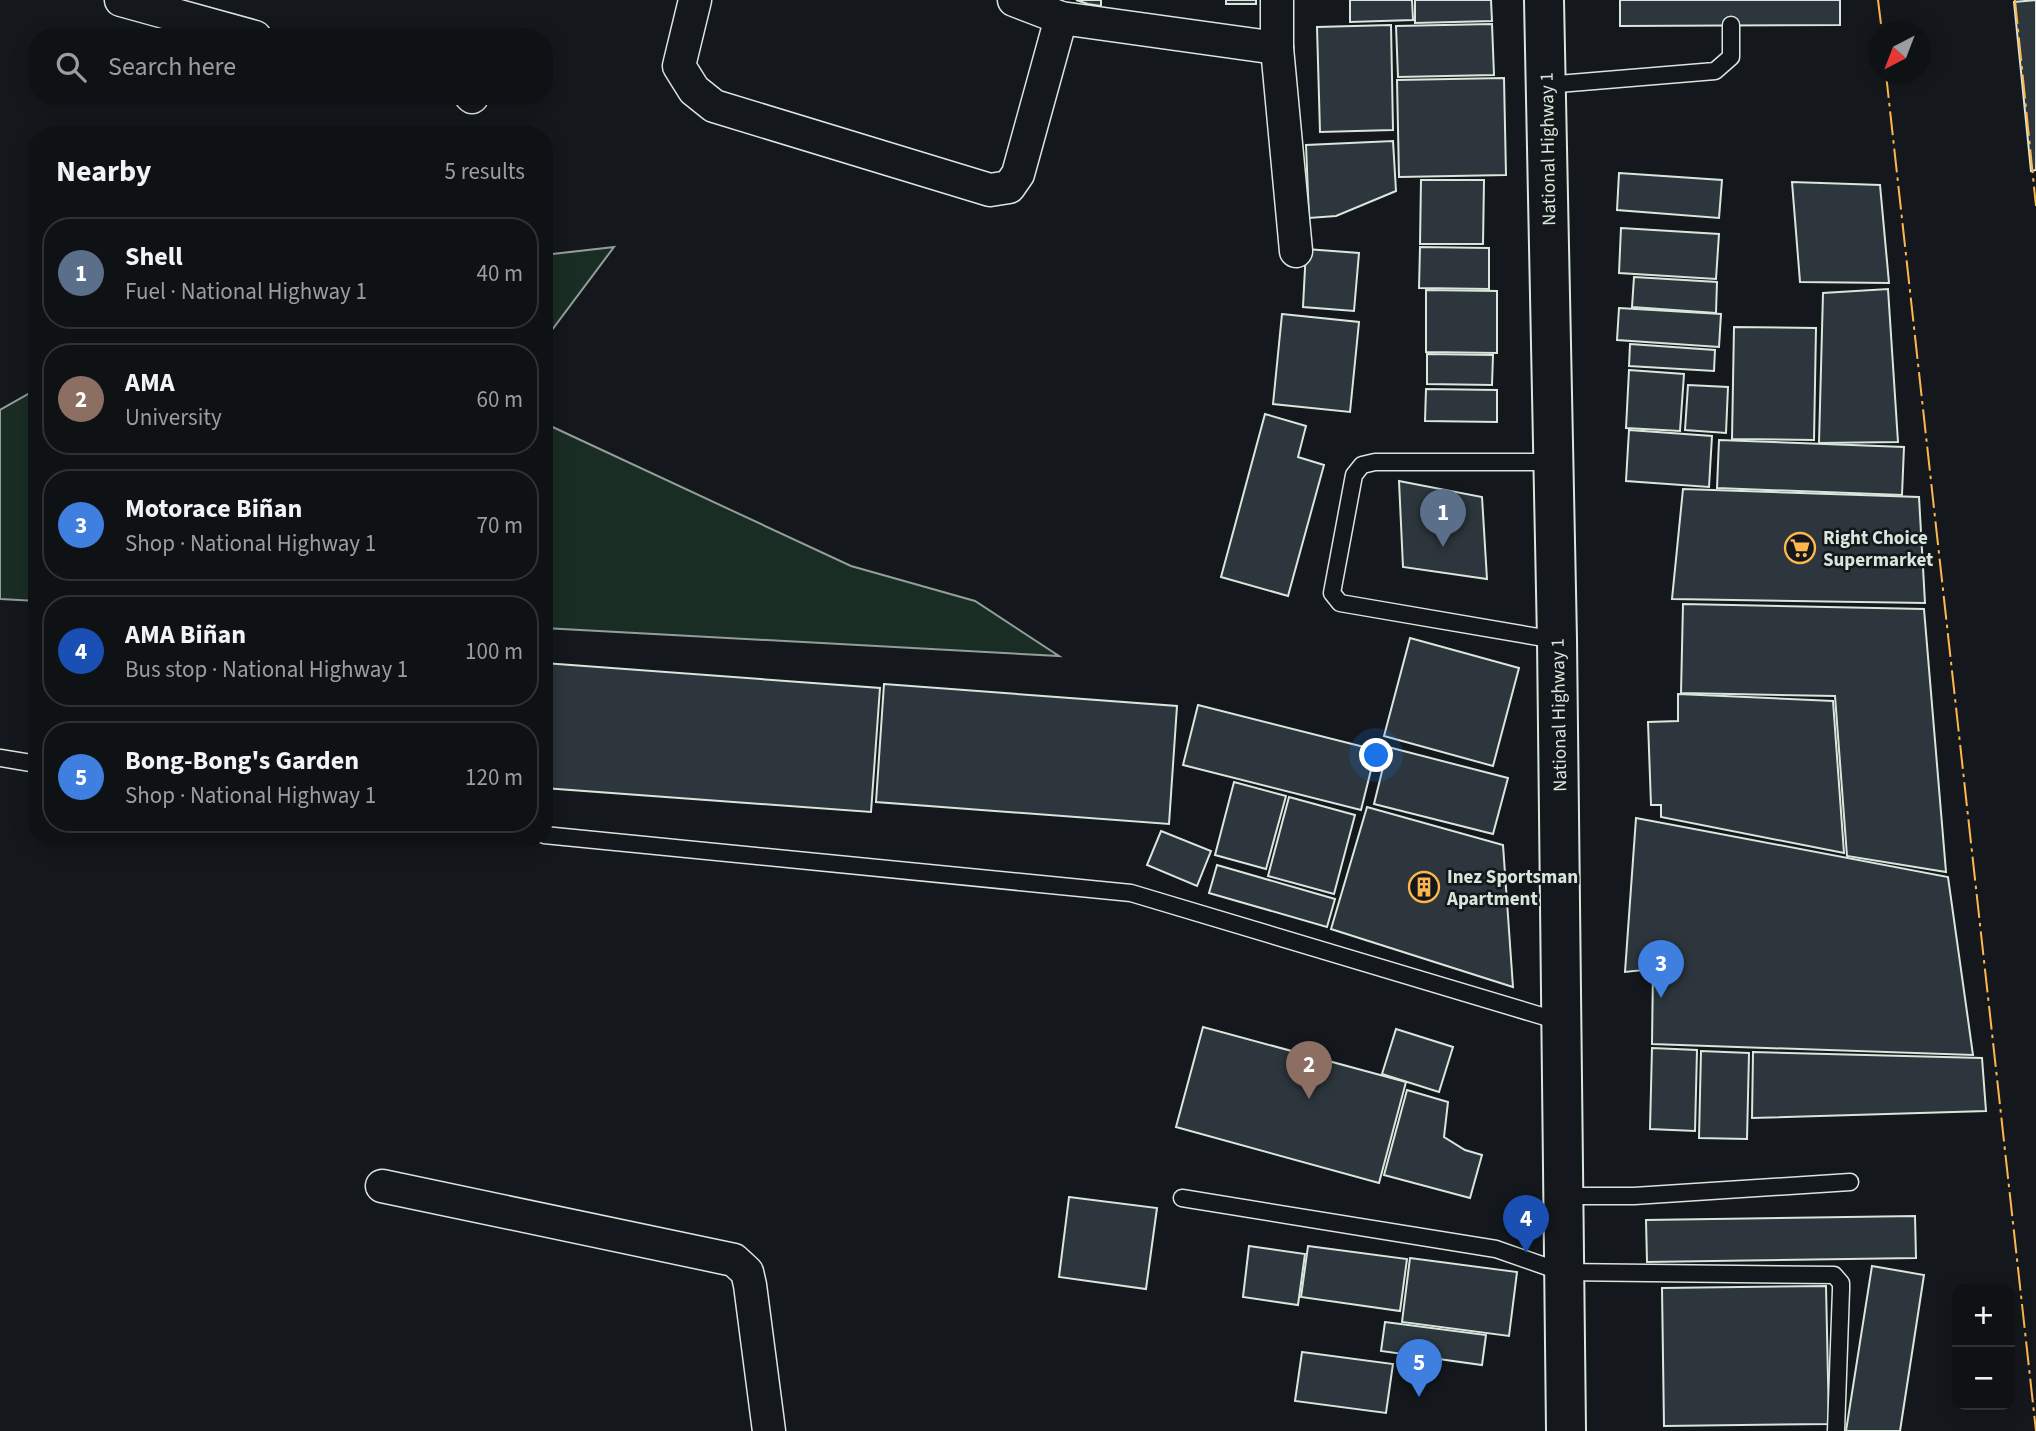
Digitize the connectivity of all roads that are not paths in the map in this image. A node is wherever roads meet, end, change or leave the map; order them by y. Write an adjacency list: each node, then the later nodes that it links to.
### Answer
1 (121, 0): 8 (street)
2 (695, 0): 6 (street)
3 (1014, 0): 6 (street)
4 (1277, 0): 9 (street)
5 (1544, 0): 10 (highway, National Highway 1)
6 (1061, 18): 9 (street)
7 (1731, 25): 10 (lane)
8 (222, 28)
9 (1277, 48): 11 (street)
10 (1546, 85): 12 (highway, National Highway 1)
11 (1296, 251)
12 (1553, 462): 13 (highway, National Highway 1); 13 (lane)
13 (1557, 640): 17 (highway, National Highway 1)
14 (0, 758): 15 (lane)
15 (28, 763)
16 (553, 836): 17 (lane)
17 (1562, 1022): 20 (highway, National Highway 1)
18 (1850, 1182): 20 (lane)
19 (383, 1186): 23 (street)
20 (1562, 1196): 22 (highway, National Highway 1)
21 (1182, 1198): 22 (lane)
22 (1562, 1272): 24 (highway, National Highway 1); 25 (lane)
23 (769, 1431)
24 (1566, 1431)
25 (1836, 1431)

